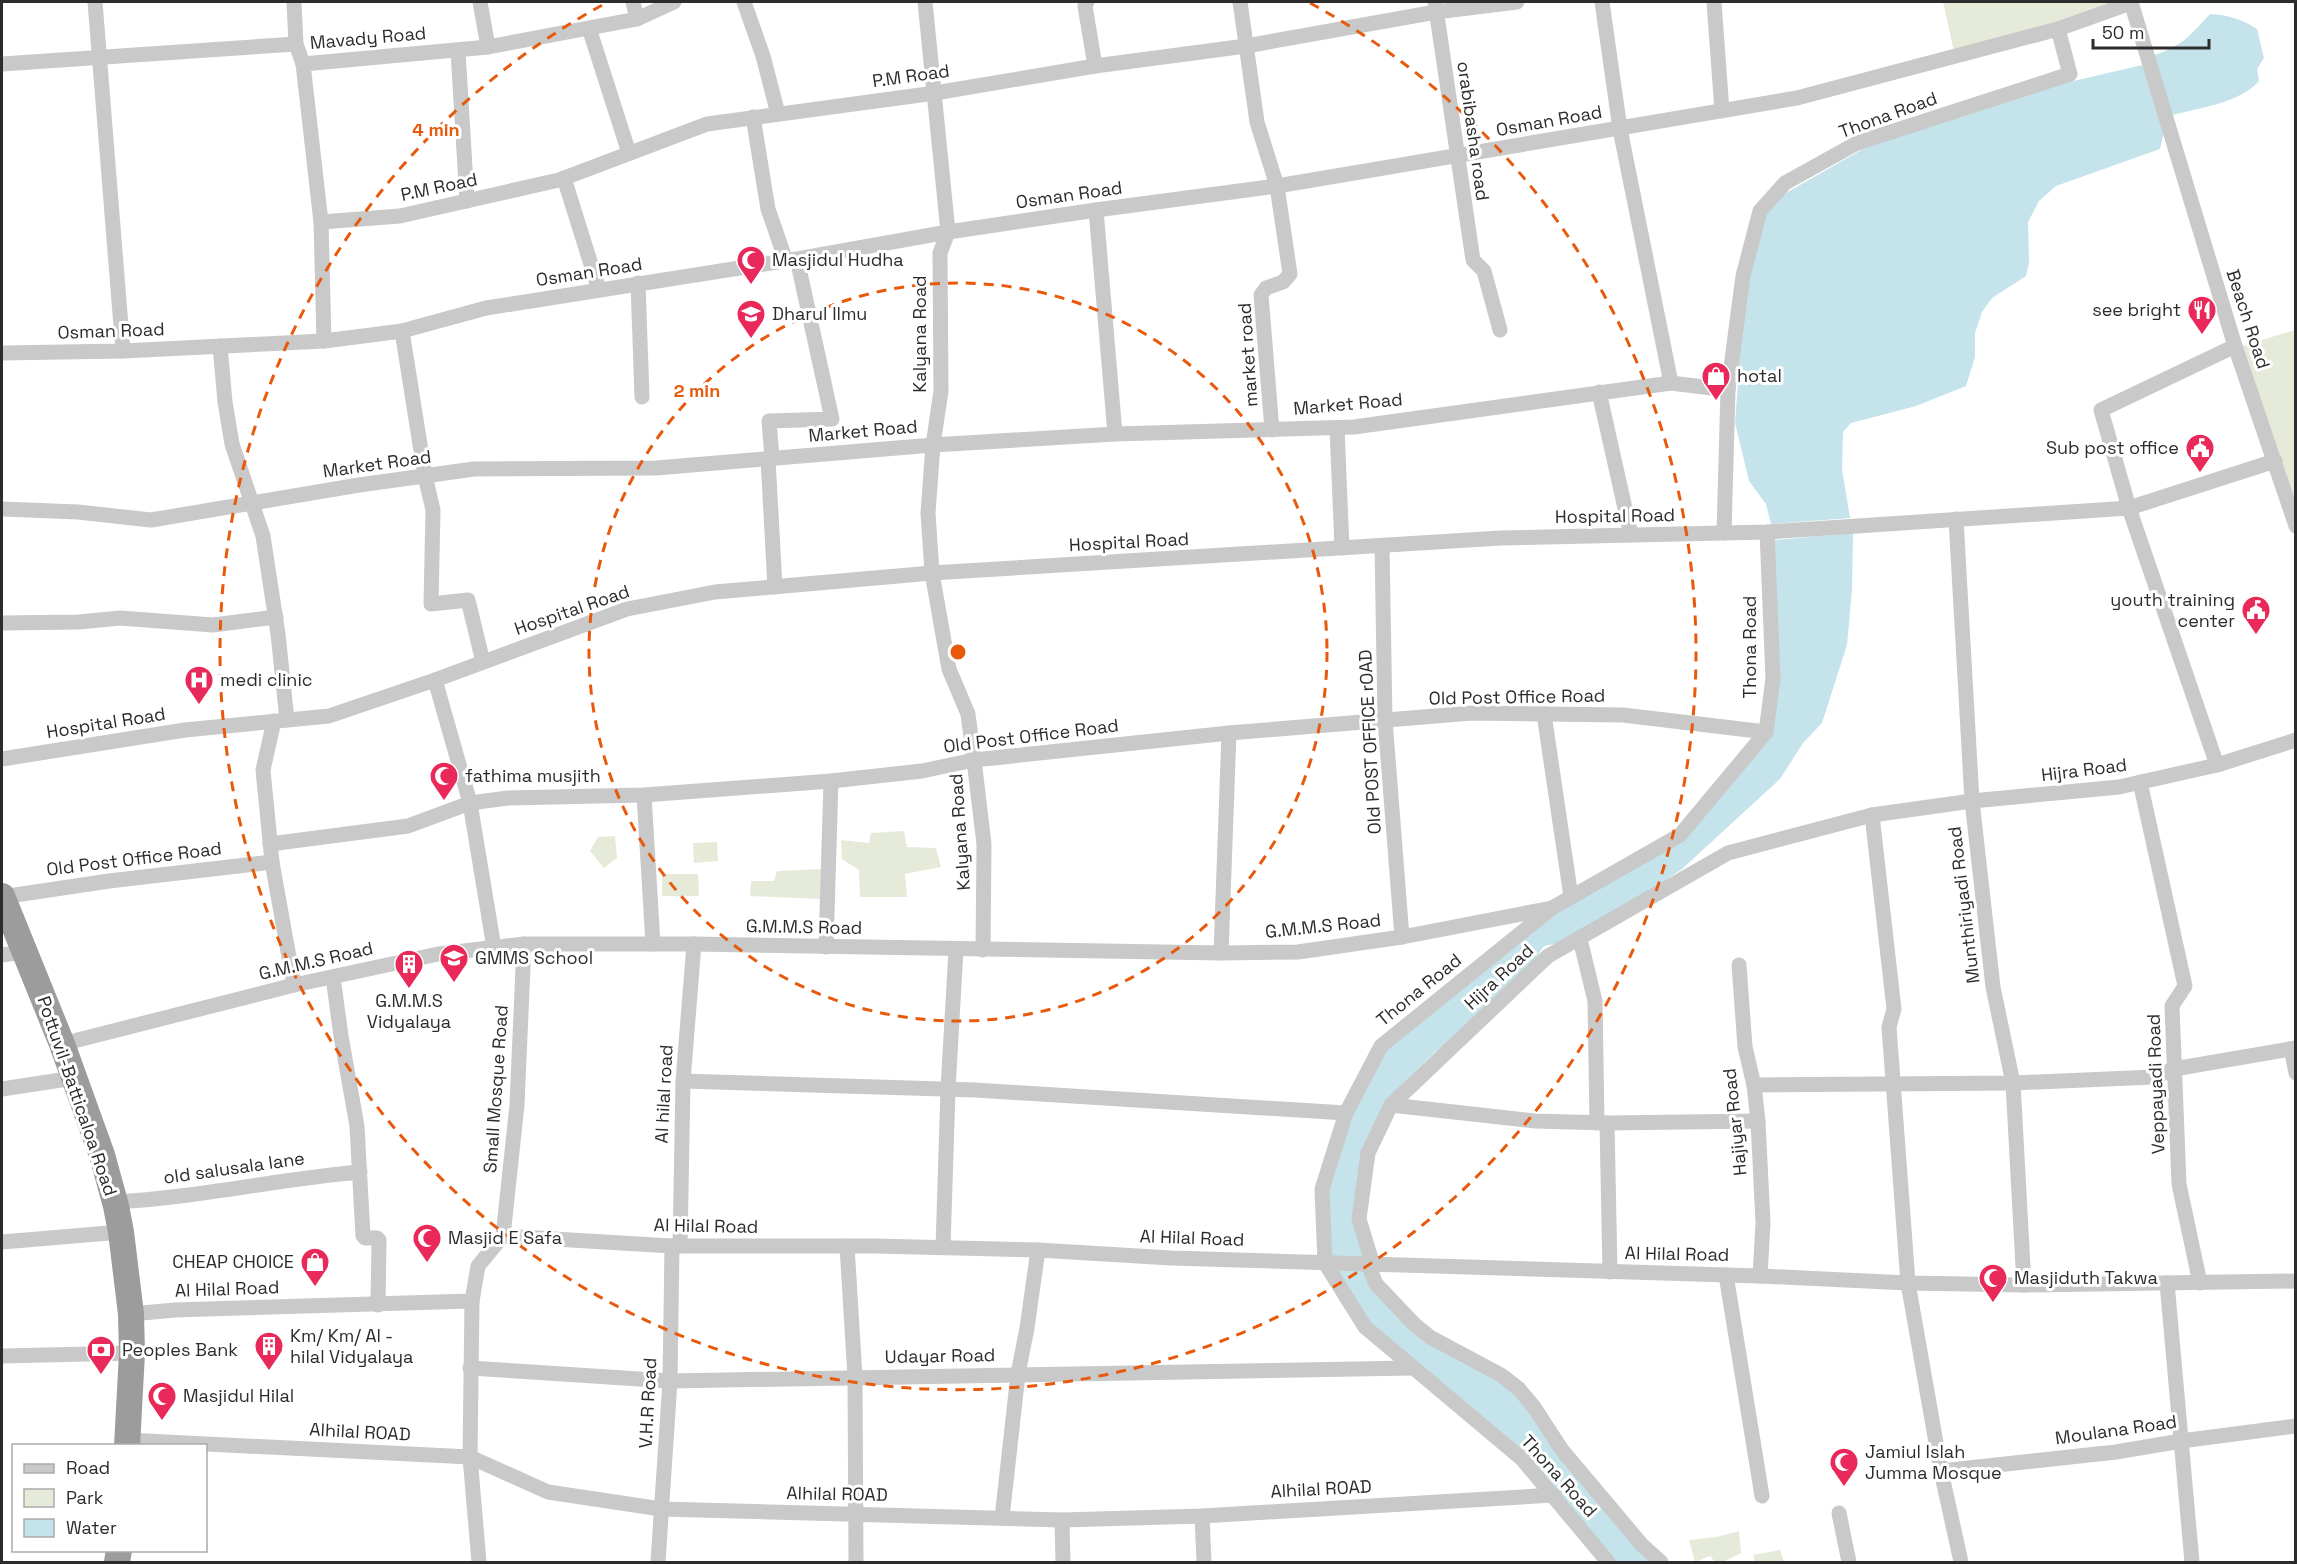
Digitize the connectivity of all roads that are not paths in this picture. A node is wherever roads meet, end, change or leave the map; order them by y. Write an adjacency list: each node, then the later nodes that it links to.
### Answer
1 (95, 2): 22 (street)
2 (294, 2): 18 (street)
3 (480, 2): 20 (street)
4 (633, 2): 15 (street)
5 (674, 2): 15 (street, Mavady Road)
6 (744, 2): 28 (street)
7 (925, 2): 26 (street, Kalyana Road)
8 (1087, 2): 25 (street)
9 (1240, 2): 19 (street)
10 (1517, 2): 14 (street, P.M Road)
11 (1602, 2): 30 (street)
12 (1714, 2): 27 (street)
13 (2131, 2): 17 (street, Osman Road); 46 (street, Beach Road)
14 (1436, 7): 19 (street, P.M Road); 32 (street, orabibasha road)
15 (637, 19): 16 (street, Mavady Road)
16 (589, 28): 20 (street, Mavady Road); 31 (street)
17 (2058, 29): 27 (street, Osman Road); 50 (street, Thona Road)
18 (296, 44): 22 (street, Mavady Road); 24 (street, Mavady Road)
19 (1246, 46): 25 (street, P.M Road); 34 (street)
20 (488, 47): 21 (street, Mavady Road)
21 (458, 51): 24 (street, Mavady Road); 35 (street)
22 (98, 57): 23 (street, Mavady Road); 47 (street)
23 (2, 64)
24 (303, 64): 37 (street)
25 (1095, 66): 26 (street, P.M Road)
26 (935, 93): 28 (street, P.M Road); 38 (street, Kalyana Road)
27 (1722, 111): 30 (street, Osman Road)
28 (778, 114): 29 (street, P.M Road)
29 (753, 117): 31 (street, P.M Road); 39 (street)
30 (1620, 129): 32 (street, Osman Road); 49 (street)
31 (629, 153): 33 (street, P.M Road)
32 (1456, 156): 34 (street, Osman Road); 42 (street, orabibasha road)
33 (564, 178): 35 (street, P.M Road); 41 (street)
34 (1277, 186): 36 (street, Osman Road); 54 (street, market road)
35 (467, 201): 37 (street, P.M Road)
36 (1096, 210): 38 (street, Osman Road); 55 (street)
37 (321, 222): 44 (street)
38 (948, 232): 39 (street, Osman Road); 56 (street, Kalyana Road)
39 (792, 260): 40 (street, Osman Road); 57 (street)
40 (638, 283): 41 (street, Osman Road); 52 (street)
41 (599, 290): 43 (street, Osman Road)
42 (1500, 330)
43 (402, 331): 44 (street, Osman Road); 59 (street)
44 (324, 341): 45 (street, Osman Road)
45 (220, 346): 47 (street, Osman Road); 60 (street)
46 (2235, 346): 58 (street, Beach Road); 61 (street)
47 (123, 351): 48 (street, Osman Road)
48 (2, 353)
49 (1671, 383): 50 (street, Market Road); 51 (street, Market Road)
50 (1728, 390): 66 (street, Thona Road)
51 (1599, 392): 53 (street, Market Road); 67 (street)
52 (642, 397)
53 (1336, 428): 54 (street, Market Road); 69 (street)
54 (1272, 430): 55 (street, Market Road)
55 (1115, 434): 56 (street, Market Road)
56 (933, 445): 57 (street, Market Road); 70 (street, Kalyana Road)
57 (770, 459): 59 (street, Market Road); 71 (street)
58 (2274, 461): 61 (street, Hospital Road); 64 (street, Beach Road)
59 (425, 476): 60 (street, Market Road); 74 (street)
60 (252, 503): 62 (street, Market Road); 72 (street)
61 (2129, 508): 63 (street, Hospital Road); 84 (street)
62 (2, 509)
63 (1956, 519): 65 (street, Hospital Road); 88 (street, Munthiriyadi Road)
64 (2295, 526)
65 (1767, 532): 66 (street, Hospital Road); 79 (street, Thona Road)
66 (1724, 533): 67 (street, Hospital Road)
67 (1631, 535): 68 (street, Hospital Road)
68 (1382, 546): 69 (street, Hospital Road); 78 (street, Old POST OFFICE rOAD)
69 (1342, 549): 70 (street, Hospital Road)
70 (932, 573): 71 (street, Hospital Road); 83 (street, Kalyana Road)
71 (775, 587): 74 (street, Hospital Road)
72 (276, 617): 73 (street); 77 (street)
73 (2, 623)
74 (483, 662): 75 (street, Hospital Road)
75 (435, 680): 77 (street, Hospital Road); 89 (street)
76 (1544, 714): 78 (street, Old Post Office Road); 79 (street, Old Post Office Road); 94 (street)
77 (280, 720): 82 (street, Hospital Road); 91 (street)
78 (1385, 720): 80 (street, Old Post Office Road); 96 (street, Old POST OFFICE rOAD)
79 (1766, 732): 94 (street, Thona Road)
80 (1229, 733): 83 (street, Old Post Office Road); 105 (street)
81 (2295, 740): 84 (street, Hijra Road)
82 (2, 759)
83 (974, 760): 85 (street, Old Post Office Road); 104 (street, Kalyana Road)
84 (2217, 765): 86 (street, Hijra Road)
85 (831, 781): 87 (street, Old Post Office Road); 101 (street)
86 (2140, 782): 88 (street, Hijra Road); 112 (street, Veppayadi Road)
87 (644, 795): 89 (street, Old Post Office Road); 99 (street)
88 (1972, 801): 90 (street, Hijra Road); 116 (street, Munthiriyadi Road)
89 (470, 803): 91 (street, Old Post Office Road); 102 (street)
90 (1872, 814): 97 (street, Hijra Road); 117 (street)
91 (270, 844): 92 (street)
92 (272, 862): 93 (street, Old Post Office Road); 109 (street)
93 (2, 896): 106 (highway, Pottuvil-Batticaloa Road)
94 (1571, 897): 95 (street, Thona Road)
95 (1552, 908): 96 (street, G.M.M.S Road); 122 (street, Thona Road)
96 (1402, 936): 105 (street, G.M.M.S Road)
97 (1580, 939): 121 (street, Hijra Road); 124 (street)
98 (524, 944): 99 (street, G.M.M.S Road); 102 (street, G.M.M.S Road); 128 (street, Small Mosque Road)
99 (653, 944): 100 (street, G.M.M.S Road)
100 (694, 944): 101 (street, G.M.M.S Road); 115 (street, Al hilal road)
101 (826, 947): 103 (street, G.M.M.S Road)
102 (494, 948): 108 (street, G.M.M.S Road)
103 (956, 950): 104 (street, G.M.M.S Road); 120 (street)
104 (983, 950): 105 (street, G.M.M.S Road)
105 (1221, 953)
106 (13, 954): 110 (highway, Pottuvil-Batticaloa Road)
107 (1739, 965): 118 (street, Hajiyar Road)
108 (333, 976): 109 (street, G.M.M.S Road); 125 (street)
109 (294, 985): 110 (street, G.M.M.S Road)
110 (62, 1044): 114 (highway, Pottuvil-Batticaloa Road)
111 (2293, 1048): 112 (street); 113 (street)
112 (2174, 1069): 116 (street); 142 (street, Veppayadi Road)
113 (2295, 1073)
114 (74, 1078): 119 (street); 126 (highway, Pottuvil-Batticaloa Road)
115 (682, 1081): 120 (street); 130 (street, Al hilal road)
116 (2013, 1083): 117 (street); 143 (street, Munthiriyadi Road)
117 (1893, 1084): 118 (street); 140 (street)
118 (1754, 1086): 123 (street, Hajiyar Road)
119 (2, 1089)
120 (948, 1089): 122 (street); 132 (street)
121 (1391, 1105): 124 (street); 135 (street, Hijra Road)
122 (1346, 1113): 134 (street, Thona Road)
123 (1758, 1121): 124 (street); 138 (street, Hajiyar Road)
124 (1602, 1123): 136 (street)
125 (360, 1172): 126 (street, old salusala lane); 145 (street)
126 (114, 1202): 127 (highway, Pottuvil-Batticaloa Road)
127 (121, 1232): 129 (street); 146 (highway, Pottuvil-Batticaloa Road)
128 (503, 1236): 130 (street, Al Hilal Road); 144 (street)
129 (2, 1242)
130 (676, 1246): 131 (street, Al Hilal Road); 153 (street, V.H.R Road)
131 (847, 1246): 132 (street, Al Hilal Road); 152 (street)
132 (943, 1247): 133 (street, Al Hilal Road)
133 (1038, 1250): 134 (street, Al Hilal Road); 151 (street)
134 (1325, 1263): 135 (street, Al Hilal Road); 150 (street, Thona Road)
135 (1371, 1264): 136 (street, Al Hilal Road); 175 (street, Hijra Road)
136 (1610, 1272): 137 (street, Al Hilal Road)
137 (1726, 1275): 138 (street, Al Hilal Road); 162 (street)
138 (1760, 1276): 140 (street, Al Hilal Road)
139 (2295, 1281): 142 (street, Al Hilal Road)
140 (1908, 1283): 143 (street, Al Hilal Road); 160 (street)
141 (2167, 1283): 142 (street, Al Hilal Road); 143 (street, Al Hilal Road); 155 (street)
142 (2200, 1283)
143 (2024, 1285)
144 (472, 1301): 145 (street, Al Hilal Road); 149 (street)
145 (378, 1305): 146 (street, Al Hilal Road)
146 (131, 1314): 147 (highway, Pottuvil-Batticaloa Road)
147 (132, 1353): 148 (street); 156 (highway, Pottuvil-Batticaloa Road)
148 (2, 1356)
149 (470, 1368): 153 (street, Udayar Road); 159 (street)
150 (1412, 1368): 151 (street, Udayar Road); 161 (street, Thona Road)
151 (1018, 1374): 152 (street, Udayar Road); 167 (street)
152 (855, 1377): 153 (street, Udayar Road); 165 (street)
153 (670, 1381): 163 (street, V.H.R Road)
154 (2295, 1426): 155 (street, Moulana Road)
155 (2181, 1441): 160 (street, Moulana Road); 178 (street)
156 (127, 1443): 157 (street, Alhilal ROAD)
157 (152, 1444)
158 (207, 1446): 159 (street, Alhilal ROAD)
159 (470, 1457): 163 (street, Alhilal ROAD); 169 (street)
160 (1941, 1471): 177 (street)
161 (1554, 1495): 166 (street, Alhilal ROAD); 174 (street, Thona Road)
162 (1762, 1496)
163 (661, 1509): 165 (street, Alhilal ROAD); 170 (street, V.H.R Road)
164 (1839, 1513): 176 (street)
165 (856, 1514): 167 (street, Alhilal ROAD); 171 (street)
166 (1202, 1516): 168 (street, Alhilal ROAD); 173 (street)
167 (1002, 1518): 168 (street, Alhilal ROAD)
168 (1062, 1520): 172 (street)
169 (479, 1563)
170 (658, 1563)
171 (856, 1563)
172 (1063, 1563)
173 (1204, 1563)
174 (1608, 1563)
175 (1661, 1563)
176 (1849, 1563)
177 (1961, 1563)
178 (2192, 1563)

